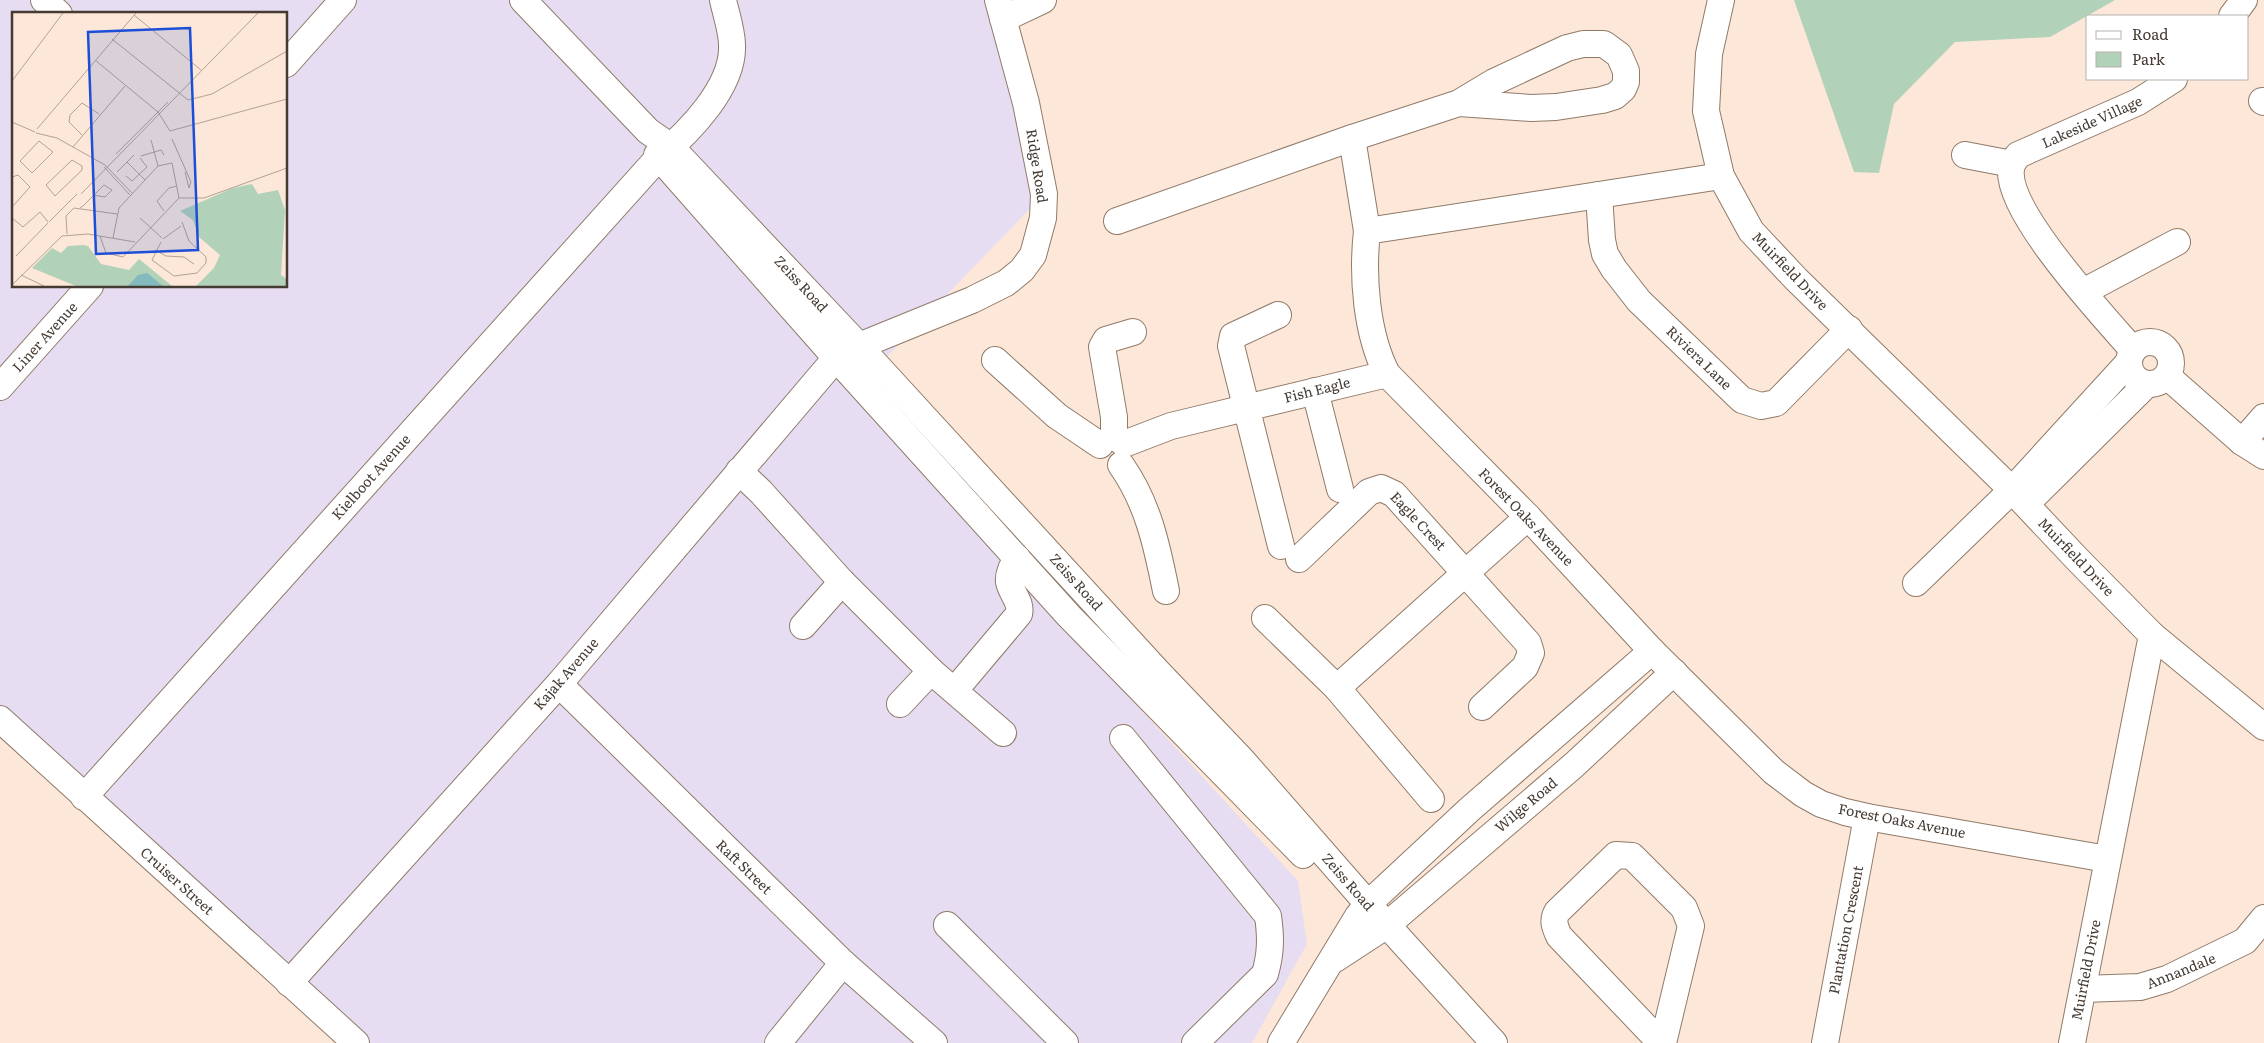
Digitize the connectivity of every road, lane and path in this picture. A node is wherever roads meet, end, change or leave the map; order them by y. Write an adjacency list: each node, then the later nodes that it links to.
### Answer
1 (44, 0): 9 (street)
2 (343, 0): 11 (street)
3 (523, 0): 15 (street, Zeiss Road)
4 (723, 0): 15 (street, Kielboot Avenue)
5 (1043, 0): 8 (street)
6 (1721, 0): 18 (street, Muirfield Drive)
7 (2244, 0): 10 (street)
8 (1001, 9): 28 (street, Ridge Road)
9 (57, 12)
10 (2233, 15)
11 (288, 62)
12 (2172, 80): 17 (street, Lakeside Village)
13 (1459, 103): 13 (street); 14 (street)
14 (1352, 138): 20 (street); 21 (street, Forest Oaks Avenue)
15 (665, 152): 28 (street, Zeiss Road); 30 (street, Zeiss Road); 67 (street, Kielboot Avenue)
16 (1965, 155): 17 (street)
17 (2012, 164): 24 (street)
18 (1721, 176): 19 (street); 26 (street, Muirfield Drive)
19 (1599, 195): 21 (street); 26 (street, Riviera Lane)
20 (1117, 221)
21 (1367, 231): 32 (street, Forest Oaks Avenue)
22 (2177, 242): 24 (street)
23 (88, 288): 34 (street, Liner Avenue)
24 (2083, 292): 29 (street)
25 (1278, 315): 36 (street)
26 (1849, 329): 43 (street, Muirfield Drive)
27 (1133, 332): 39 (street)
28 (860, 346): 30 (street, Ridge Road); 72 (street, Zeiss Road)
29 (2131, 356): 33 (street); 33 (street); 43 (street)
30 (836, 358): 41 (street, Kajak Avenue); 45 (street, Zeiss Road)
31 (995, 360): 39 (street)
32 (1387, 374): 35 (street, Fish Eagle); 44 (street, Forest Oaks Avenue)
33 (2157, 380): 38 (street); 43 (street)
34 (0, 387)
35 (1315, 391): 36 (street, Fish Eagle); 42 (street)
36 (1247, 407): 39 (street, Fish Eagle); 46 (street, Eagle Crest)
37 (2264, 417): 38 (street)
38 (2242, 442): 40 (street)
39 (1115, 448): 49 (street)
40 (2264, 456)
41 (739, 471): 47 (street); 56 (street, Kajak Avenue)
42 (1340, 489)
43 (2019, 497): 48 (street); 52 (street, Muirfield Drive)
44 (1528, 517): 46 (street); 53 (street, Forest Oaks Avenue)
45 (1017, 558): 58 (street); 72 (street, Zeiss Road)
46 (1465, 572): 57 (street); 60 (street, Eagle Crest)
47 (842, 582): 51 (street); 54 (street)
48 (1916, 583)
49 (1166, 591)
50 (1266, 618): 57 (street)
51 (803, 626)
52 (2152, 635): 62 (street); 70 (street, Muirfield Drive)
53 (1652, 650): 55 (street, Forest Oaks Avenue); 65 (street)
54 (931, 670): 58 (street); 59 (street)
55 (1674, 672): 66 (street, Wilge Road); 69 (street, Forest Oaks Avenue)
56 (559, 684): 74 (street, Raft Street); 75 (street, Kajak Avenue)
57 (1337, 688): 68 (street)
58 (955, 690): 63 (street)
59 (900, 704)
60 (1482, 707)
61 (0, 718): 67 (street, Cruiser Street)
62 (2264, 727)
63 (1003, 732)
64 (1123, 738): 81 (street)
65 (1549, 741): 66 (street); 72 (street)
66 (1574, 765): 72 (street, Wilge Road)
67 (84, 797): 75 (street, Cruiser Street)
68 (1431, 799)
69 (1867, 817): 70 (street, Forest Oaks Avenue); 86 (street, Plantation Crescent)
70 (2107, 859): 76 (street, Muirfield Drive)
71 (2264, 918): 76 (street, Annandale)
72 (1372, 920): 82 (street); 83 (street, Zeiss Road); 84 (street, Zeiss Road)
73 (947, 925): 80 (street)
74 (843, 963): 78 (street); 79 (street, Raft Street)
75 (289, 983): 77 (street, Cruiser Street)
76 (2083, 989): 87 (street, Muirfield Drive)
77 (356, 1043)
78 (778, 1043)
79 (934, 1043)
80 (1065, 1043)
81 (1195, 1043)
82 (1281, 1043)
83 (1479, 1043)
84 (1494, 1043)
85 (1662, 1043): 85 (street)
86 (1825, 1043)
87 (2072, 1043)

